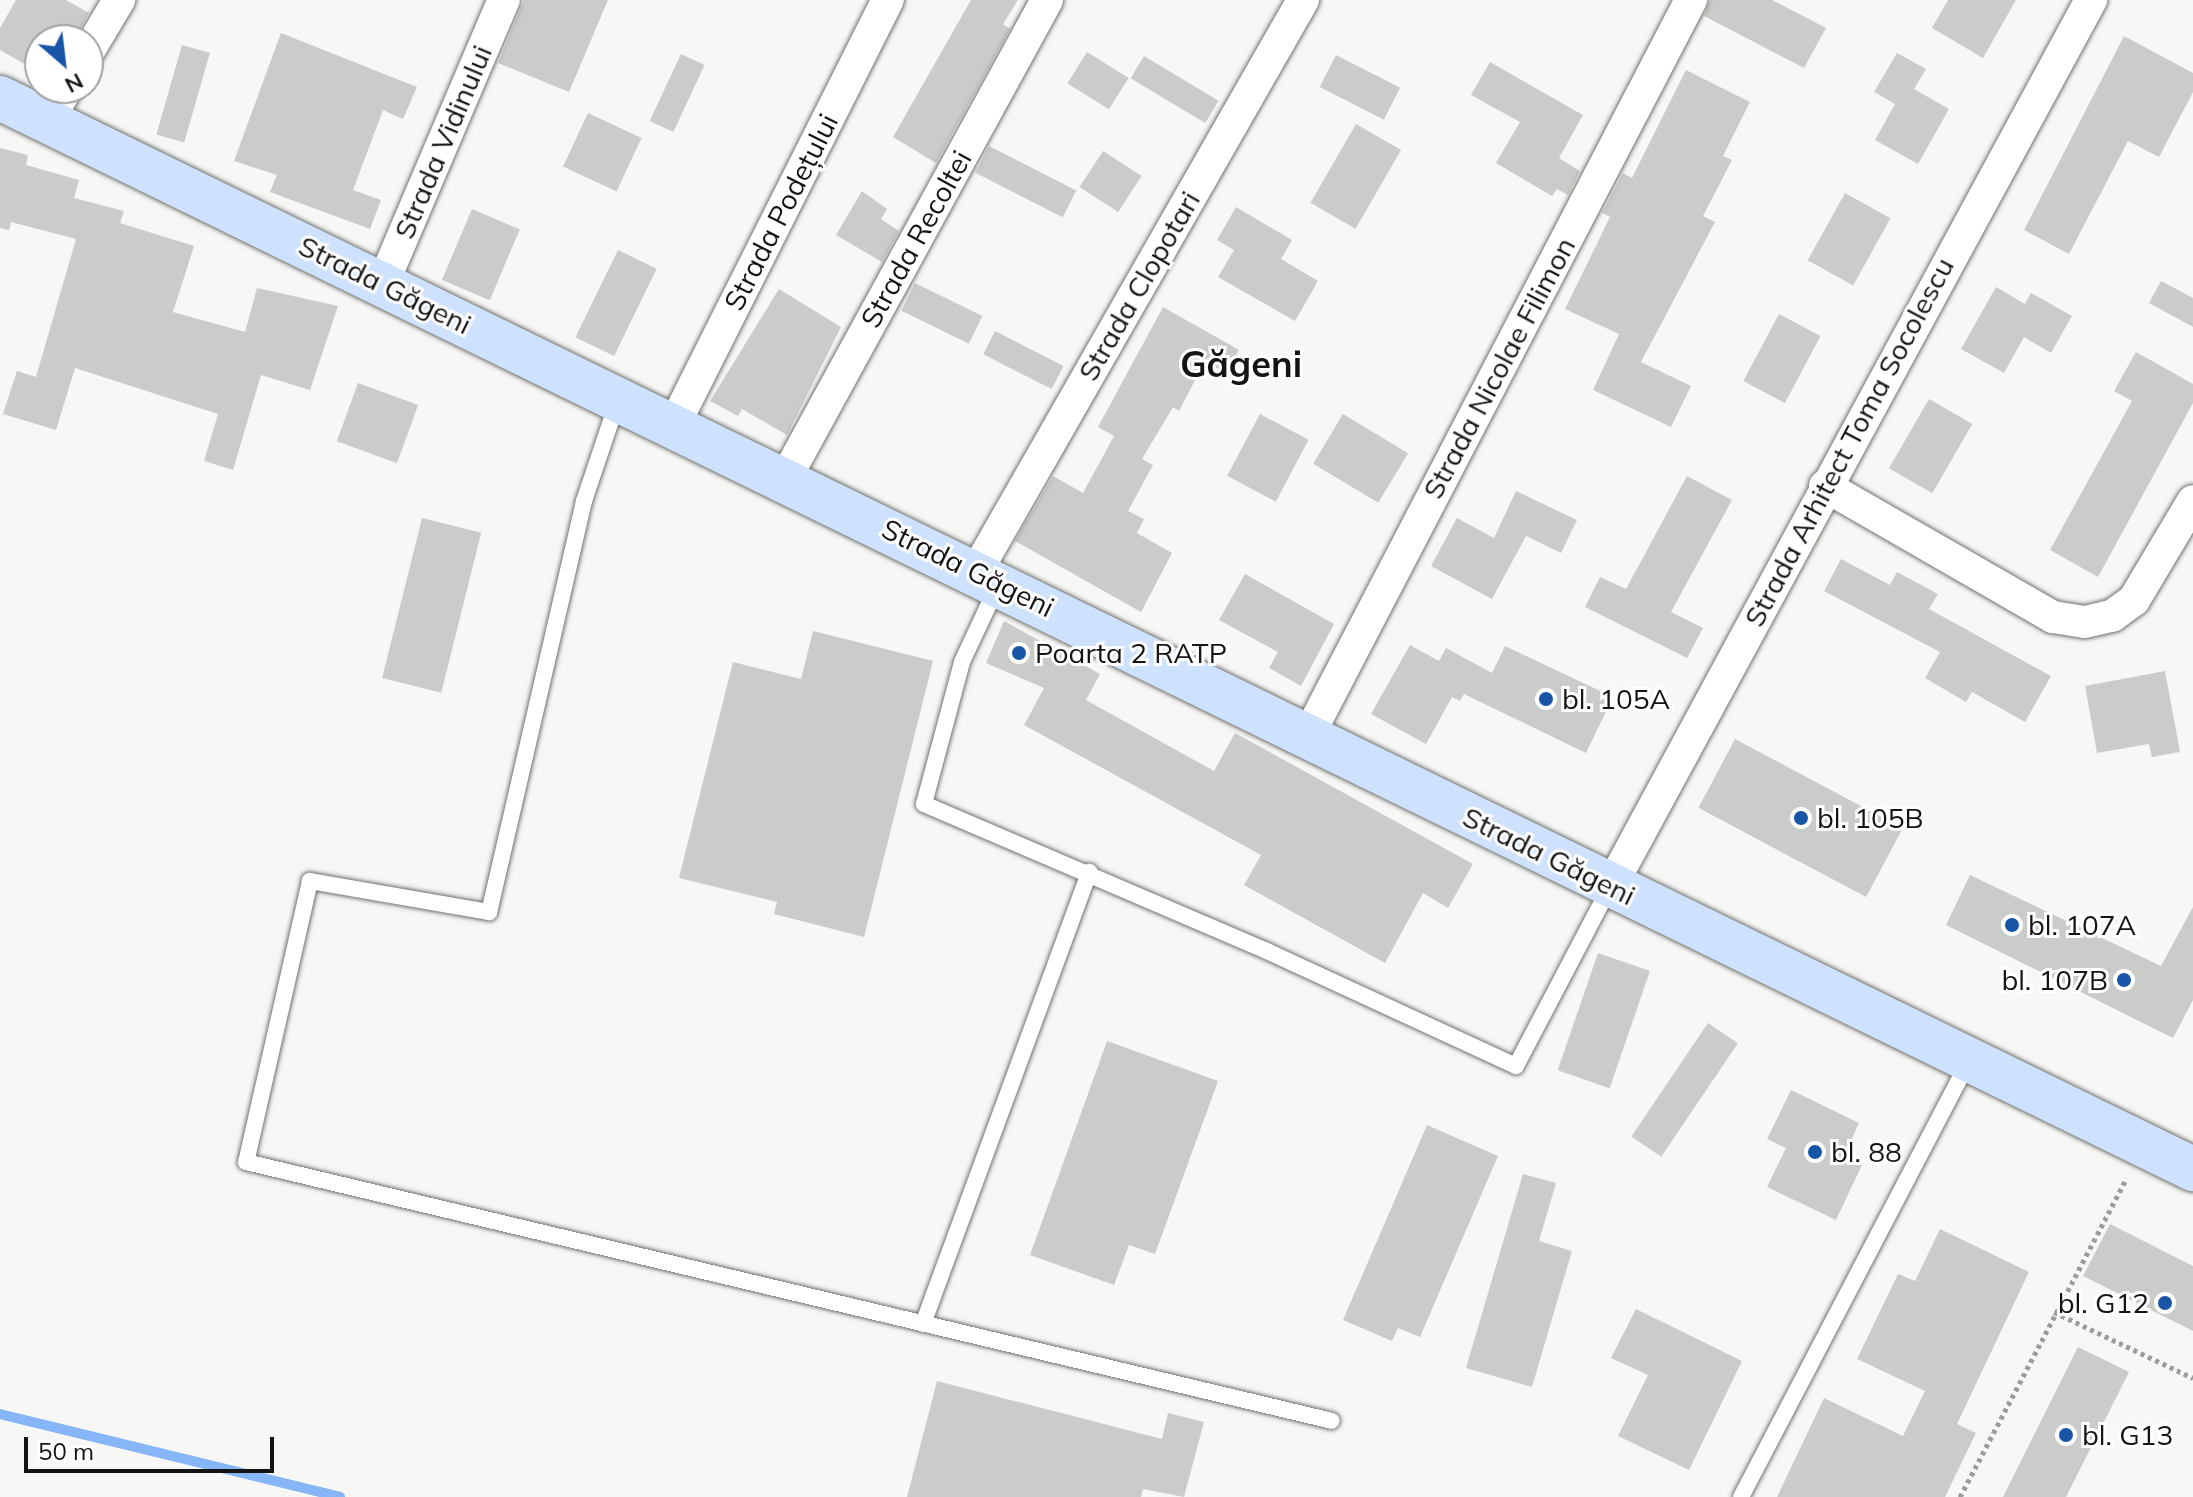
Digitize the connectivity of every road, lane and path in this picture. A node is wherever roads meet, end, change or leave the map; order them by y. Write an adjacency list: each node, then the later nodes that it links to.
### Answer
1 (119, 0): 8 (street)
2 (504, 0): 11 (street, Strada Vidinului)
3 (888, 0): 13 (street, Strada Podețului)
4 (1047, 0): 14 (street, Strada Recoltei)
5 (1303, 0): 17 (street, Strada Clopotari)
6 (1691, 0): 18 (street, Strada Nicolae Filimon)
7 (2091, 0): 15 (street, Strada Arhitect Toma Socolescu)
8 (104, 25)
9 (0, 98): 10 (main road, Strada Găgeni)
10 (57, 105): 11 (main road, Strada Găgeni)
11 (383, 283): 12 (main road, Strada Găgeni)
12 (618, 398): 13 (main road, Strada Găgeni); 25 (lane)
13 (674, 425): 14 (main road, Strada Găgeni)
14 (785, 479): 17 (main road, Strada Găgeni)
15 (1825, 486): 16 (street); 20 (street, Strada Arhitect Toma Socolescu)
16 (2193, 501)
17 (987, 578): 18 (main road, Strada Găgeni); 19 (lane)
18 (1308, 736): 20 (main road, Strada Găgeni)
19 (1089, 872): 20 (lane); 25 (lane)
20 (1611, 886): 21 (main road, Strada Găgeni)
21 (1969, 1060): 22 (main road, Strada Găgeni); 28 (lane)
22 (2145, 1146): 23 (main road, Strada Găgeni); 24 (path)
23 (2191, 1163)
24 (2054, 1312): 26 (path); 29 (path)
25 (923, 1324): 27 (lane)
26 (2193, 1378)
27 (1332, 1421)
28 (1741, 1497)
29 (1960, 1497)

